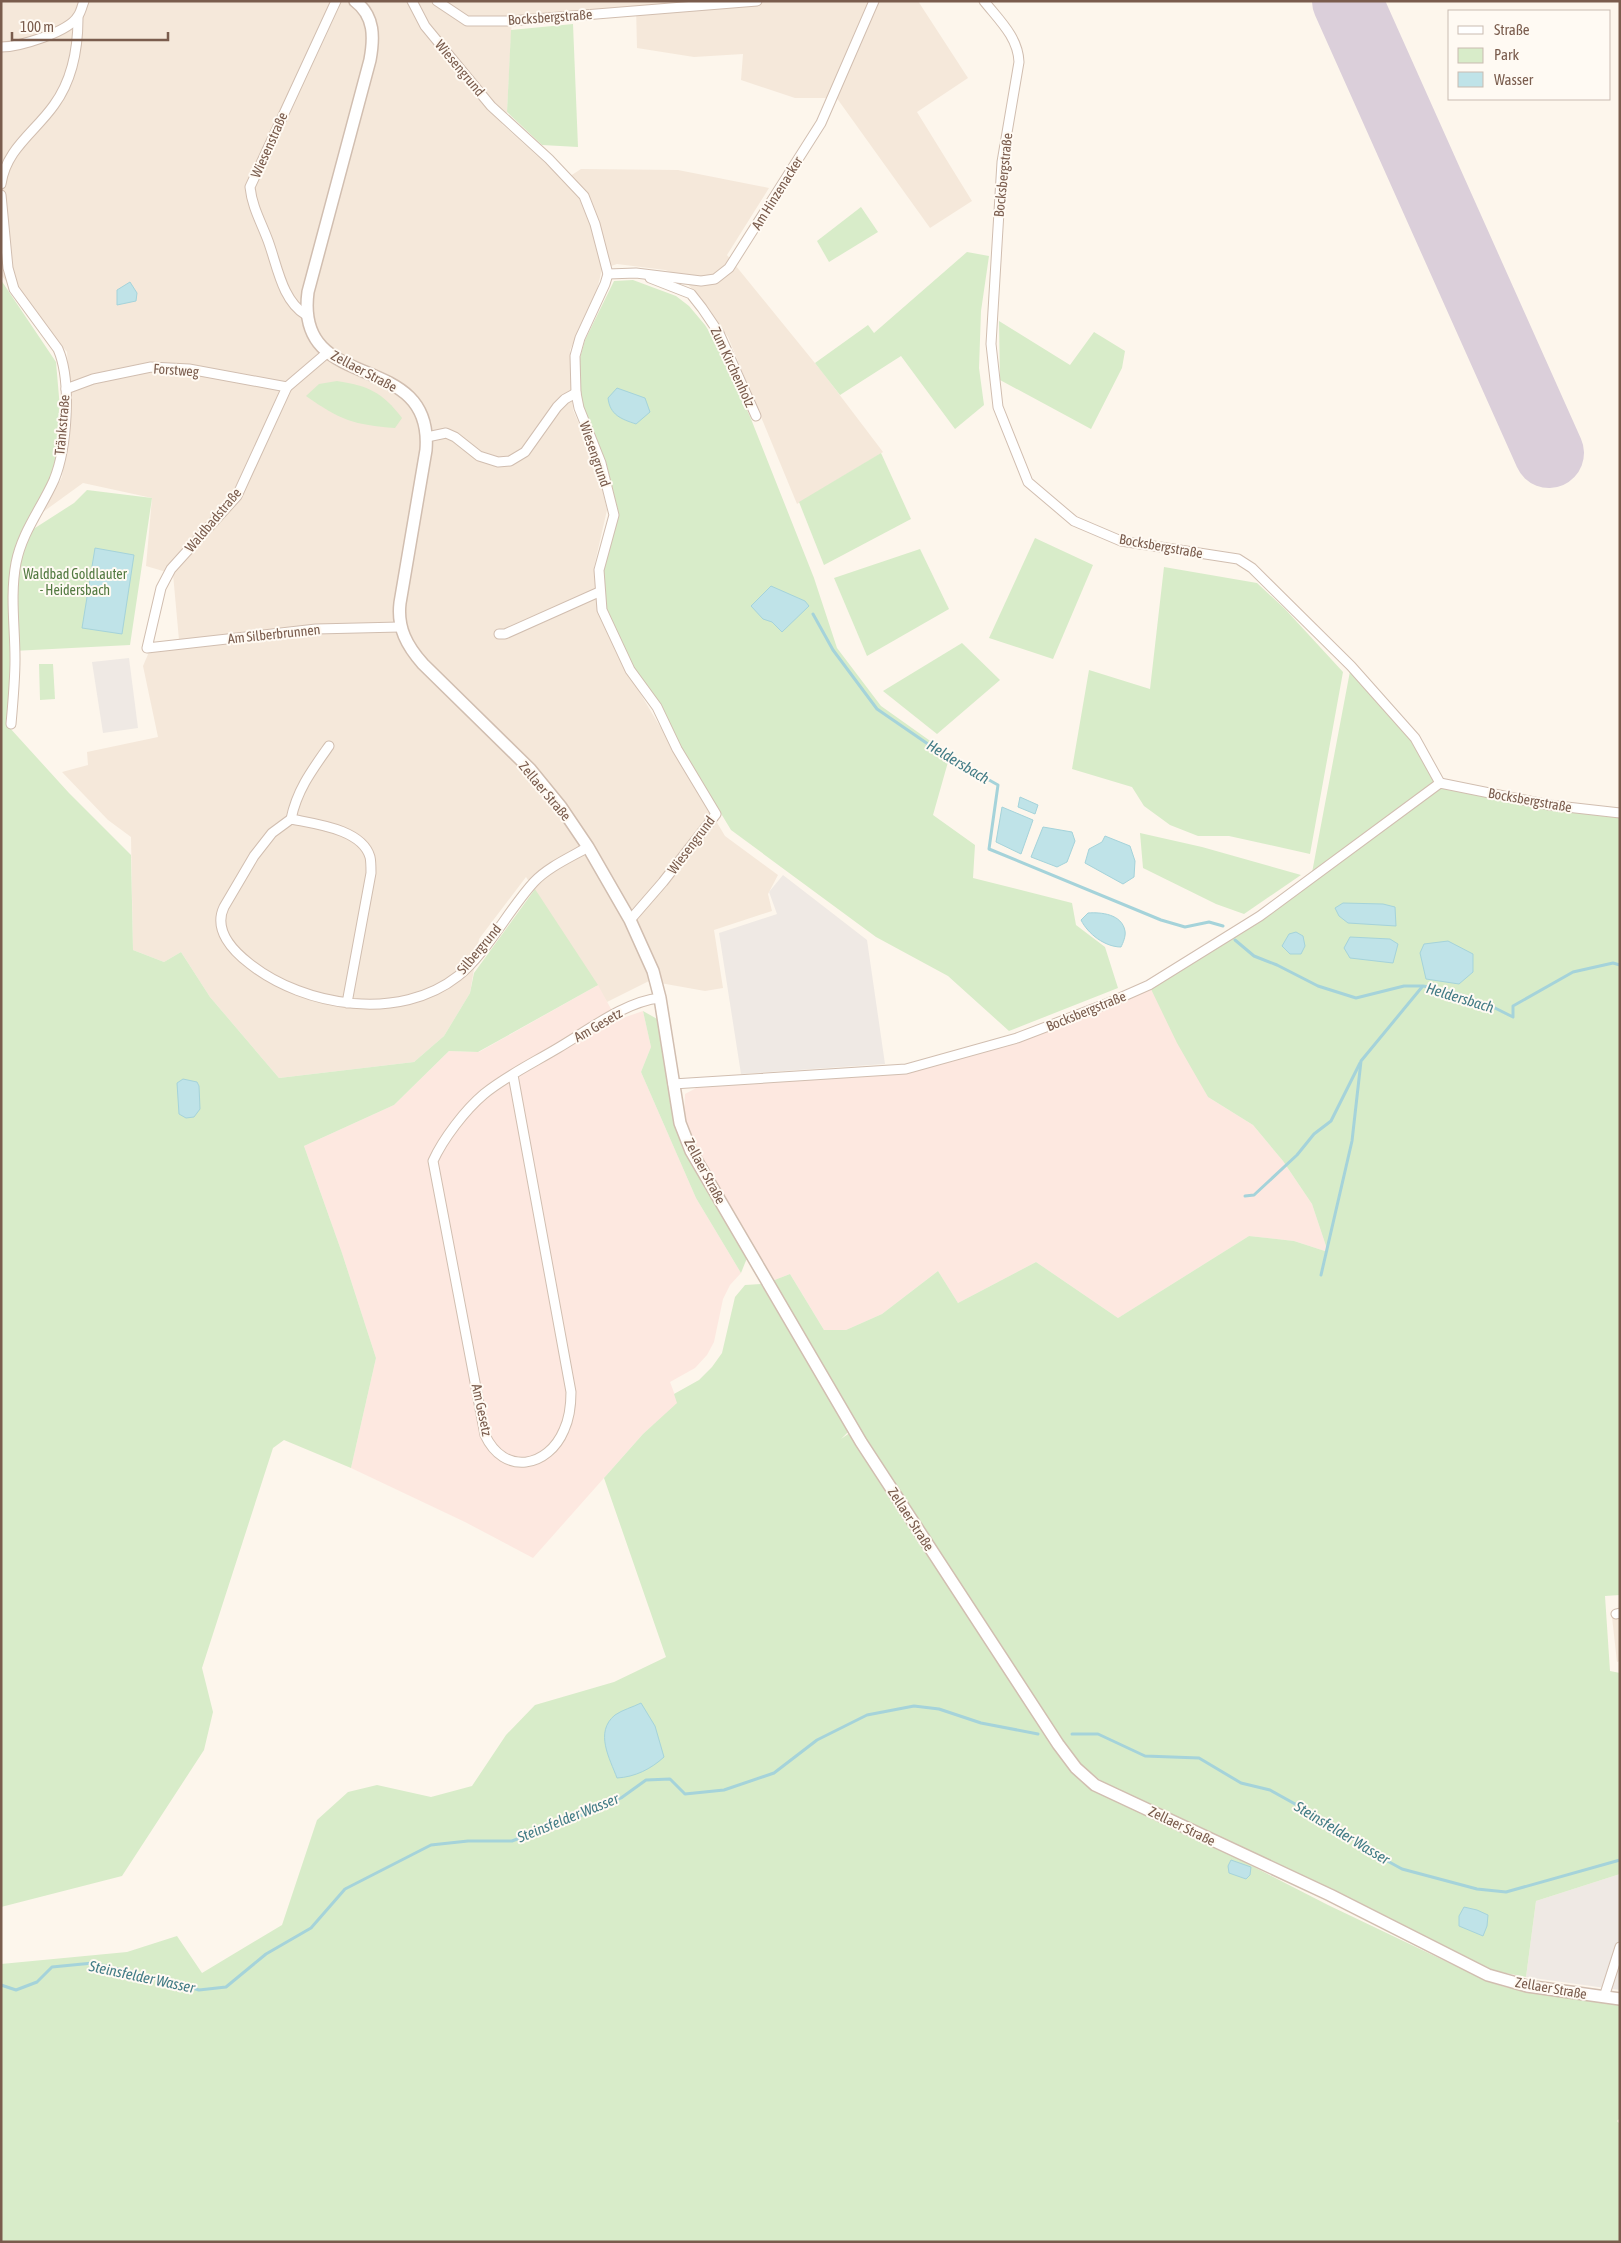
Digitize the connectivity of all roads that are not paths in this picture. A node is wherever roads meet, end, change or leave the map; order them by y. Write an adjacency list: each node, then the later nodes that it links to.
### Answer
1 (84, 1): 9 (street)
2 (336, 1): 15 (street, Wiesenstraße)
3 (355, 1): 15 (street, Zellaer Straße)
4 (412, 1): 14 (street, Wiesengrund)
5 (437, 1): 6 (street, Bocksbergstraße)
6 (757, 1)
7 (874, 1): 13 (street, Am Hinzenacker)
8 (984, 1): 28 (street, Bocksbergstraße)
9 (78, 18): 10 (street); 11 (street)
10 (1, 47)
11 (1, 184)
12 (1, 195): 18 (street, Tränkstraße)
13 (636, 273): 14 (street, Am Hinzenacker); 20 (street, Zum Kirchenholz)
14 (608, 274): 19 (street, Wiesengrund)
15 (306, 315): 16 (street, Zellaer Straße)
16 (328, 352): 17 (street, Waldbadstraße); 21 (street, Zellaer Straße)
17 (288, 388): 18 (street, Forstweg); 25 (street, Waldbadstraße)
18 (66, 389): 26 (street, Tränkstraße)
19 (576, 393): 21 (street); 22 (street, Wiesengrund)
20 (756, 416)
21 (427, 437): 23 (street, Zellaer Straße)
22 (600, 592): 24 (street); 32 (street, Wiesengrund)
23 (400, 626): 25 (street, Am Silberbrunnen); 31 (street, Zellaer Straße)
24 (499, 634)
25 (148, 648)
26 (11, 724)
27 (329, 746): 30 (street)
28 (1440, 783): 29 (street, Bocksbergstraße); 36 (street, Bocksbergstraße)
29 (1620, 814)
30 (291, 819): 34 (street); 34 (street, Silbergrund)
31 (588, 847): 32 (street, Zellaer Straße); 34 (street, Silbergrund)
32 (630, 920): 33 (street, Zellaer Straße)
33 (660, 998): 35 (street, Am Gesetz); 36 (street, Zellaer Straße)
34 (347, 1003)
35 (513, 1075): 35 (street, Am Gesetz)
36 (673, 1084): 38 (street, Zellaer Straße)
37 (1620, 1947): 38 (street)
38 (1604, 1998): 39 (street, Zellaer Straße)
39 (1620, 2000)

